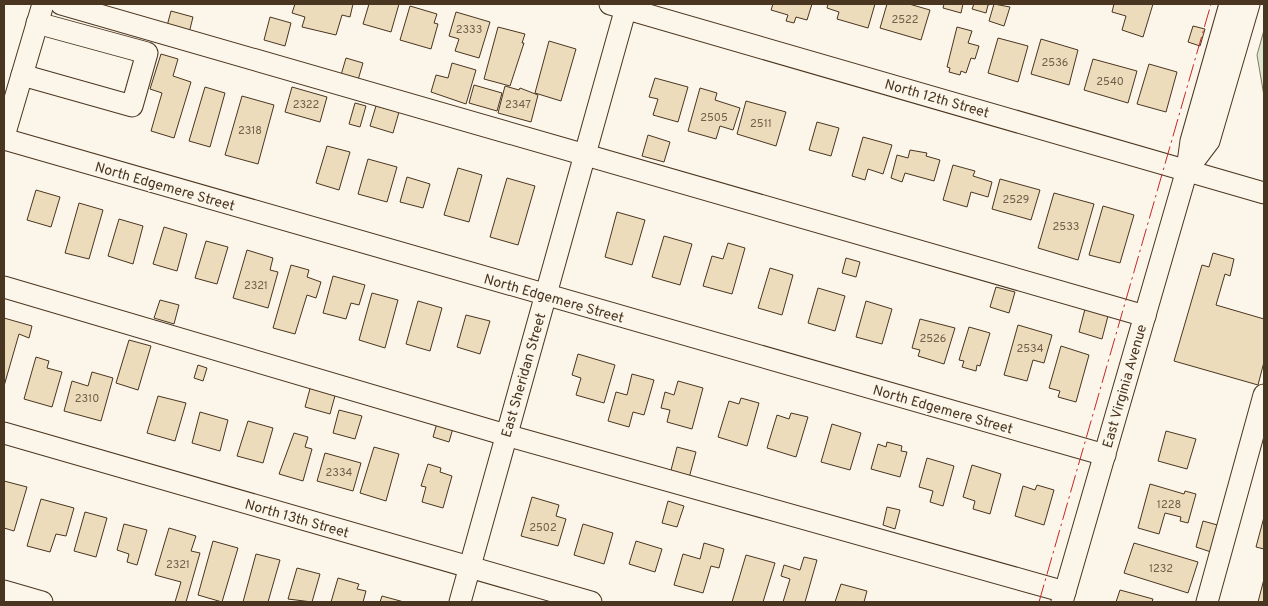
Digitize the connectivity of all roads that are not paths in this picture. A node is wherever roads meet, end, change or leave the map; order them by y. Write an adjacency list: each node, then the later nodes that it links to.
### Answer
1 (61, 4): 8 (street)
2 (1230, 4): 9 (street, East Virginia Avenue)
3 (1249, 4): 9 (street, East Virginia Avenue)
4 (621, 5): 8 (street, East Sheridan Street); 9 (street, North 12th Street)
5 (40, 13): 6 (street); 6 (street)
6 (22, 74): 7 (street)
7 (4, 138): 12 (street, North Edgemere Street)
8 (586, 156): 12 (street, East Sheridan Street); 13 (street)
9 (1187, 170): 10 (street, North 12th Street); 13 (street, East Virginia Avenue)
10 (1264, 193)
11 (4, 287): 16 (street)
12 (545, 295): 16 (street, East Sheridan Street); 17 (street, North Edgemere Street)
13 (1144, 316): 17 (street, East Virginia Avenue)
14 (1264, 395): 24 (street)
15 (4, 433): 18 (street, North 13th Street)
16 (506, 435): 18 (street, East Sheridan Street); 20 (street)
17 (1104, 456): 20 (street, East Virginia Avenue)
18 (470, 567): 22 (street, East Sheridan Street); 23 (street, North 13th Street)
19 (4, 592): 21 (street)
20 (1063, 597)
21 (42, 602)
22 (460, 602)
23 (590, 602)
24 (1207, 602)

